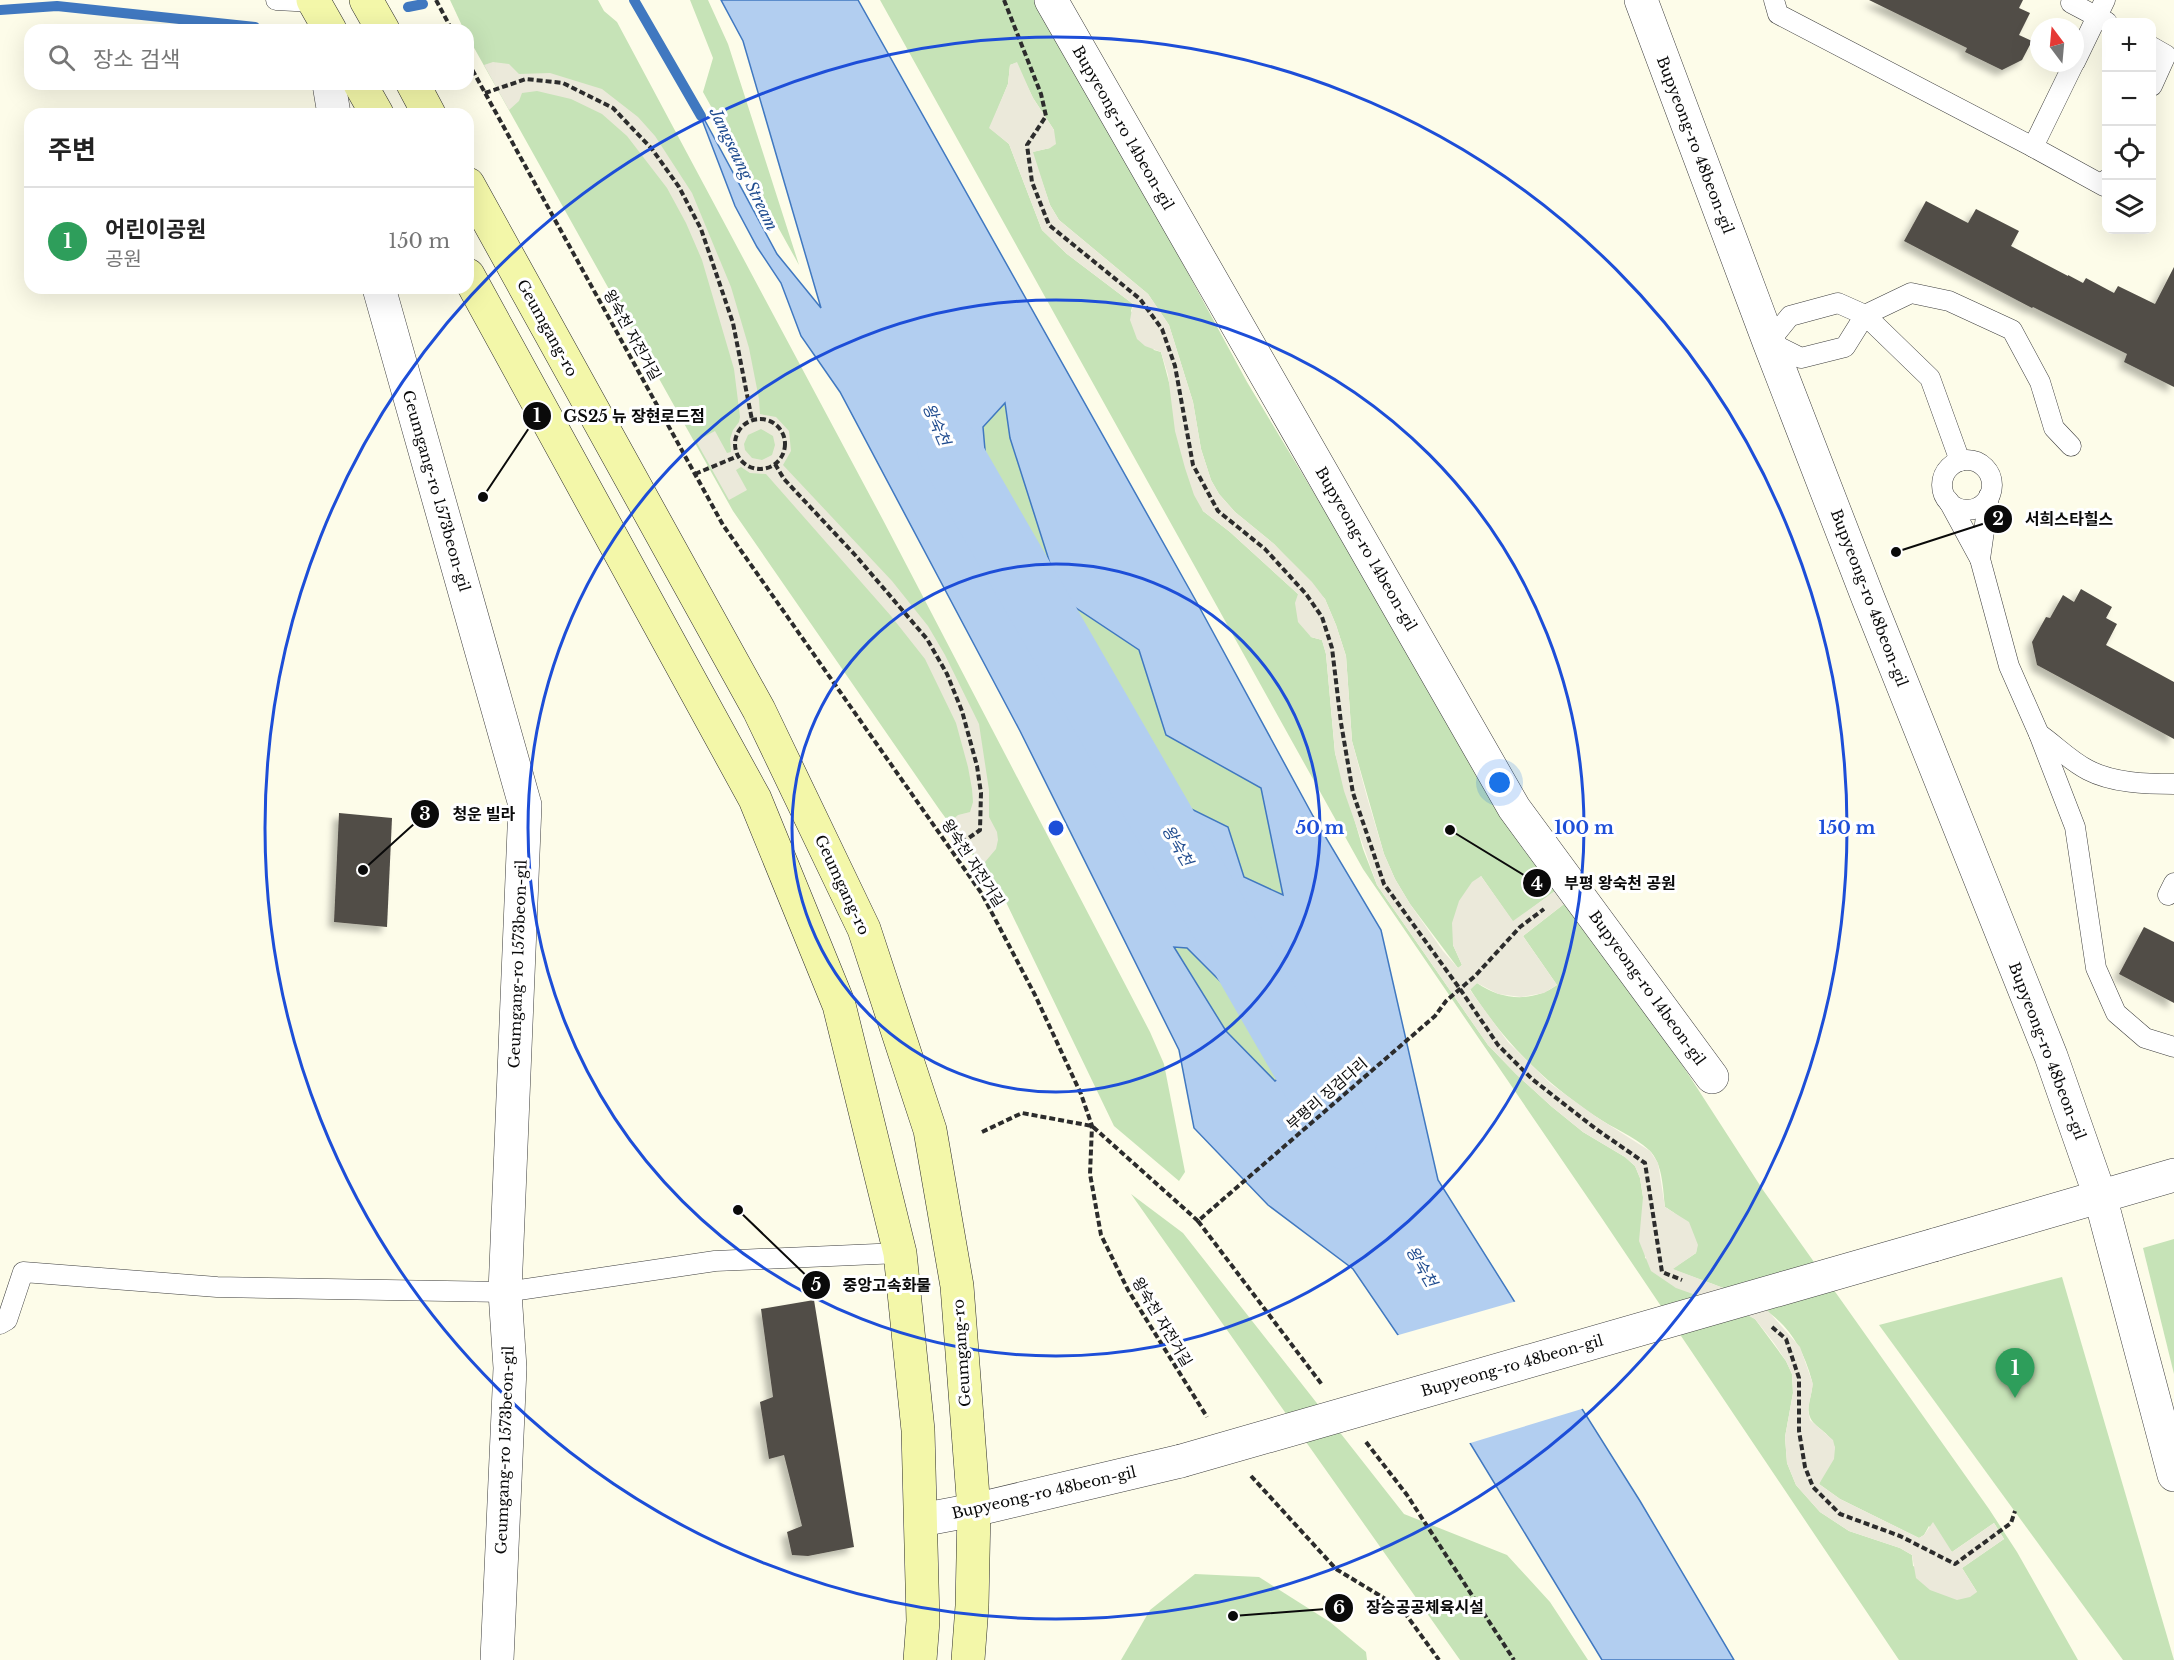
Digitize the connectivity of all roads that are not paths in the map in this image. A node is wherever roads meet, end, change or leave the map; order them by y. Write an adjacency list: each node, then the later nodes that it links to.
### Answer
1 (276, 0): 7 (lane)
2 (366, 0): 10 (main road)
3 (1051, 0): 36 (street, Bupyeong-ro 14beon-gil)
4 (1641, 0): 27 (street, Bupyeong-ro 48beon-gil)
5 (1774, 0): 21 (lane)
6 (2071, 3): 8 (lane)
7 (315, 11): 9 (main road)
8 (2103, 13): 11 (lane)
9 (325, 24)
10 (380, 24)
11 (2084, 46)
12 (2156, 50): 14 (lane)
13 (2070, 72): 21 (lane)
14 (2156, 76)
15 (330, 90): 18 (street)
16 (363, 90): 19 (main road)
17 (416, 90): 20 (main road)
18 (333, 108)
19 (374, 108)
20 (426, 108)
21 (2033, 147): 22 (lane)
22 (2102, 185)
23 (474, 195): 43 (main road, Geumgang-ro)
24 (474, 285): 39 (main road)
25 (381, 294): 40 (street, Geumgang-ro 1573beon-gil)
26 (1865, 315): 27 (lane); 27 (lane); 28 (lane); 29 (lane)
27 (1769, 342): 38 (street, Bupyeong-ro 48beon-gil)
28 (2071, 446)
29 (1960, 461): 30 (lane); 31 (lane)
30 (1989, 496): 31 (lane); 32 (lane)
31 (1948, 500): 32 (lane)
32 (1980, 559): 33 (lane)
33 (2039, 734): 34 (lane); 35 (lane)
34 (2174, 784)
35 (2174, 1047)
36 (1712, 1077)
37 (2174, 1175): 38 (street, Bupyeong-ro 48beon-gil)
38 (2100, 1196): 42 (street); 43 (street, Bupyeong-ro 48beon-gil, bridge)
39 (900, 1253): 40 (lane); 44 (main road)
40 (505, 1292): 41 (lane); 45 (street, Geumgang-ro 1573beon-gil)
41 (0, 1324)
42 (2174, 1475)
43 (974, 1510): 44 (street, Bupyeong-ro 48beon-gil); 47 (main road, Geumgang-ro)
44 (921, 1520): 46 (main road)
45 (497, 1660)
46 (920, 1660)
47 (968, 1660)

